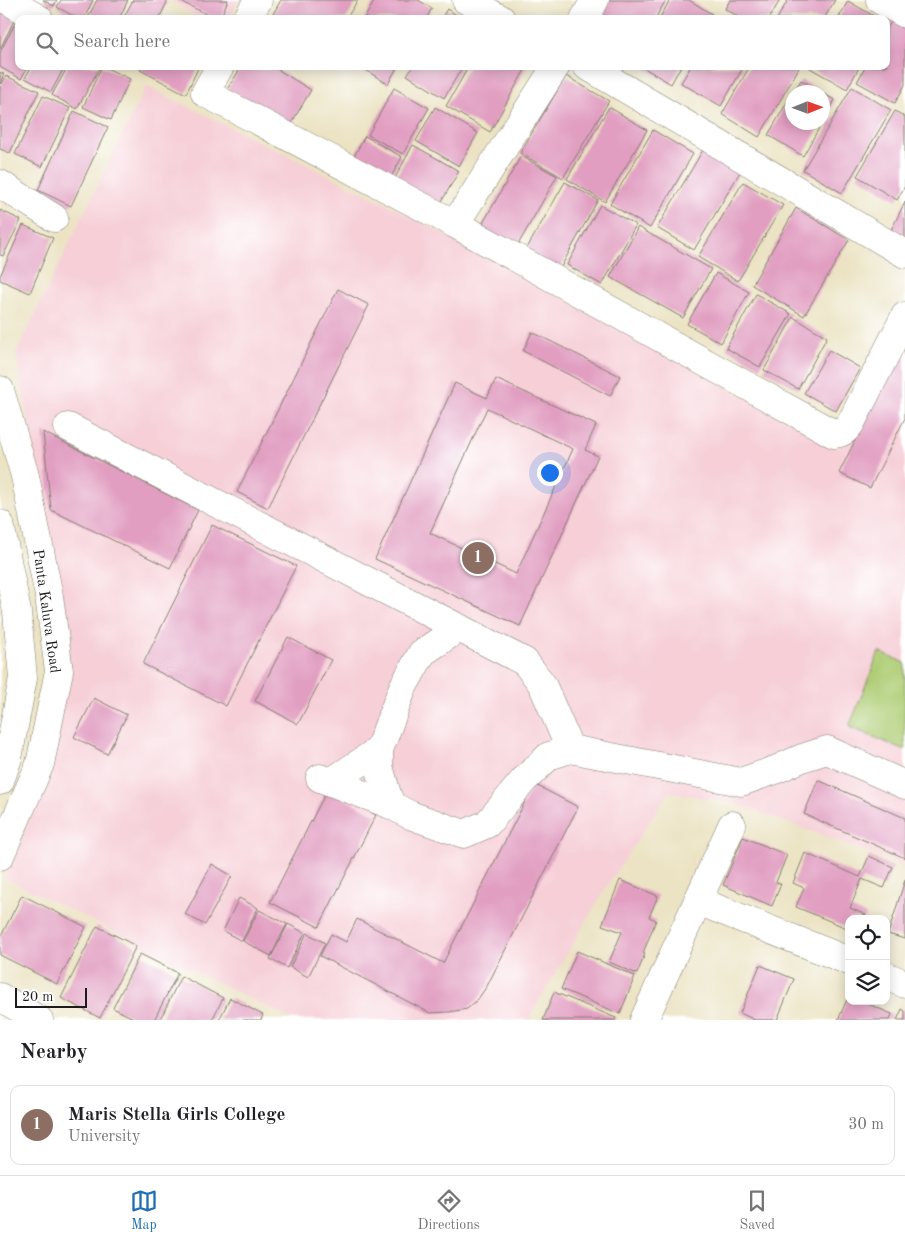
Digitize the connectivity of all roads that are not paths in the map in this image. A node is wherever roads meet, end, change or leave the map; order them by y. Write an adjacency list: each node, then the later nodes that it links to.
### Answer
1 (7, 0): 7 (street)
2 (258, 0): 8 (street)
3 (466, 0): 9 (street)
4 (595, 0): 10 (street)
5 (880, 0): 6 (street)
6 (905, 14)
7 (32, 15)
8 (249, 15)
9 (494, 15)
10 (586, 15)
11 (218, 70): 16 (street)
12 (553, 70): 16 (street)
13 (594, 70): 17 (street)
14 (0, 184): 15 (street)
15 (54, 218)
16 (455, 224): 18 (street)
17 (905, 254)
18 (905, 316)
19 (0, 390): 21 (street, Panta Kaluva Road)
20 (68, 427): 24 (street)
21 (11, 465): 33 (street, Panta Kaluva Road)
22 (0, 524): 23 (street, Panta Kaluva Road)
23 (8, 609): 29 (street, Panta Kaluva Road)
24 (424, 610): 25 (street); 26 (street)
25 (459, 628): 26 (street); 27 (street)
26 (422, 653): 28 (street)
27 (570, 749): 30 (street); 31 (street)
28 (379, 750): 31 (street); 31 (street)
29 (3, 765)
30 (905, 785)
31 (390, 805)
32 (732, 825): 34 (street)
33 (0, 856)
34 (698, 901): 35 (street); 40 (street)
35 (846, 960)
36 (890, 978): 37 (street)
37 (905, 984)
38 (0, 997): 39 (street)
39 (39, 1020)
40 (644, 1020)

